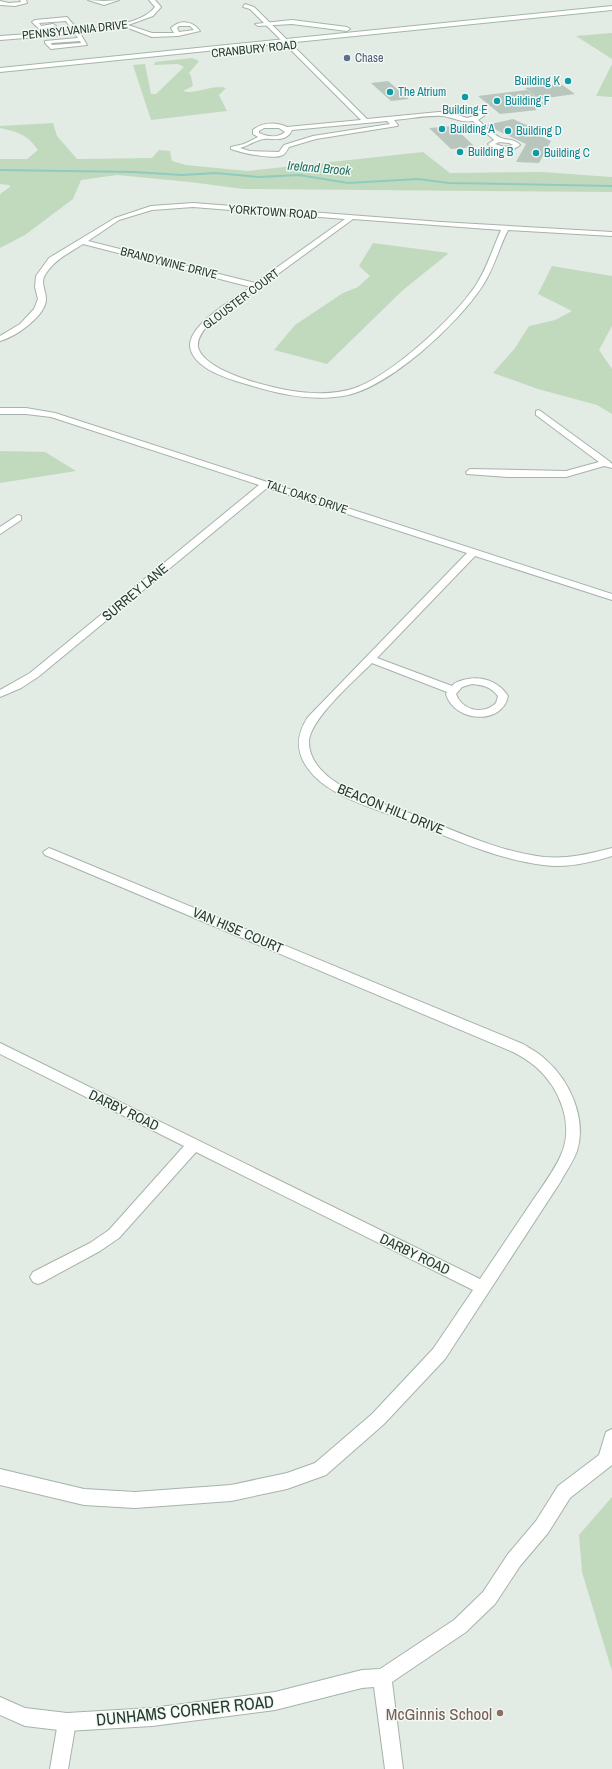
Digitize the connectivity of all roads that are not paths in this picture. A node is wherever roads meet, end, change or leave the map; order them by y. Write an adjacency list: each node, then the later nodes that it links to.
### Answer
1 (23, 0): 6 (street)
2 (91, 0): 3 (street)
3 (116, 0)
4 (152, 0): 15 (street, PENNSYLVANIA DRIVE)
5 (242, 0): 7 (street)
6 (1, 1)
7 (245, 6): 9 (street); 14 (street)
8 (612, 8): 10 (street, CRANBURY ROAD)
9 (248, 14)
10 (507, 18): 18 (street, CRANBURY ROAD); 25 (street, CRANBURY ROAD)
11 (253, 19): 13 (street)
12 (72, 24): 12 (street); 17 (street)
13 (258, 24): 14 (street); 16 (street)
14 (267, 24): 18 (street); 23 (street)
15 (125, 26): 17 (street, PENNSYLVANIA DRIVE); 19 (street)
16 (263, 29)
17 (76, 31): 21 (street, PENNSYLVANIA DRIVE); 22 (street)
18 (376, 31): 23 (street, CRANBURY ROAD)
19 (178, 34)
20 (268, 34): 24 (street)
21 (0, 38)
22 (81, 39): 22 (street)
23 (284, 40): 24 (street, CRANBURY ROAD); 25 (street)
24 (275, 41): 26 (street); 28 (street, CRANBURY ROAD)
25 (289, 45): 26 (street, CRANBURY ROAD); 34 (street)
26 (282, 48): 29 (street, CRANBURY ROAD)
27 (303, 69): 30 (street)
28 (0, 70)
29 (0, 75)
30 (338, 104)
31 (452, 114): 32 (street); 33 (street); 33 (street)
32 (389, 119): 34 (street); 39 (street)
33 (474, 119): 38 (street)
34 (365, 121): 35 (street)
35 (288, 129): 36 (street); 37 (street)
36 (263, 137): 37 (street); 39 (street)
37 (278, 137): 39 (street)
38 (499, 140)
39 (286, 146)
40 (352, 217): 41 (street, YORKTOWN ROAD); 43 (street, YORKTOWN ROAD); 44 (street, GLOUSTER COURT)
41 (505, 228): 42 (street, YORKTOWN ROAD); 44 (street, GLOUSTER COURT)
42 (612, 234)
43 (81, 241): 44 (street, BRANDYWINE DRIVE); 45 (street, YORKTOWN ROAD)
44 (257, 286)
45 (0, 340)
46 (0, 411): 50 (street, TALL OAKS DRIVE)
47 (539, 413): 48 (street)
48 (609, 465): 49 (street)
49 (470, 472)
50 (266, 484): 53 (street, TALL OAKS DRIVE); 57 (street, SURREY LANE)
51 (18, 518): 52 (street)
52 (0, 531)
53 (474, 551): 54 (street, TALL OAKS DRIVE); 55 (street, BEACON HILL DRIVE)
54 (612, 597)
55 (370, 659): 56 (street); 59 (street, BEACON HILL DRIVE)
56 (453, 690): 56 (street)
57 (0, 694)
58 (49, 852): 63 (street, VAN HISE COURT)
59 (612, 852)
60 (0, 1048): 61 (street, DARBY ROAD)
61 (194, 1144): 62 (street); 63 (street, DARBY ROAD)
62 (38, 1277)
63 (483, 1288): 66 (street)
64 (612, 1437): 65 (street)
65 (609, 1457): 67 (street)
66 (0, 1477)
67 (382, 1678): 69 (street, DUNHAMS CORNER ROAD); 71 (street)
68 (0, 1706): 69 (street, DUNHAMS CORNER ROAD)
69 (67, 1722): 70 (street)
70 (59, 1769)
71 (394, 1769)

